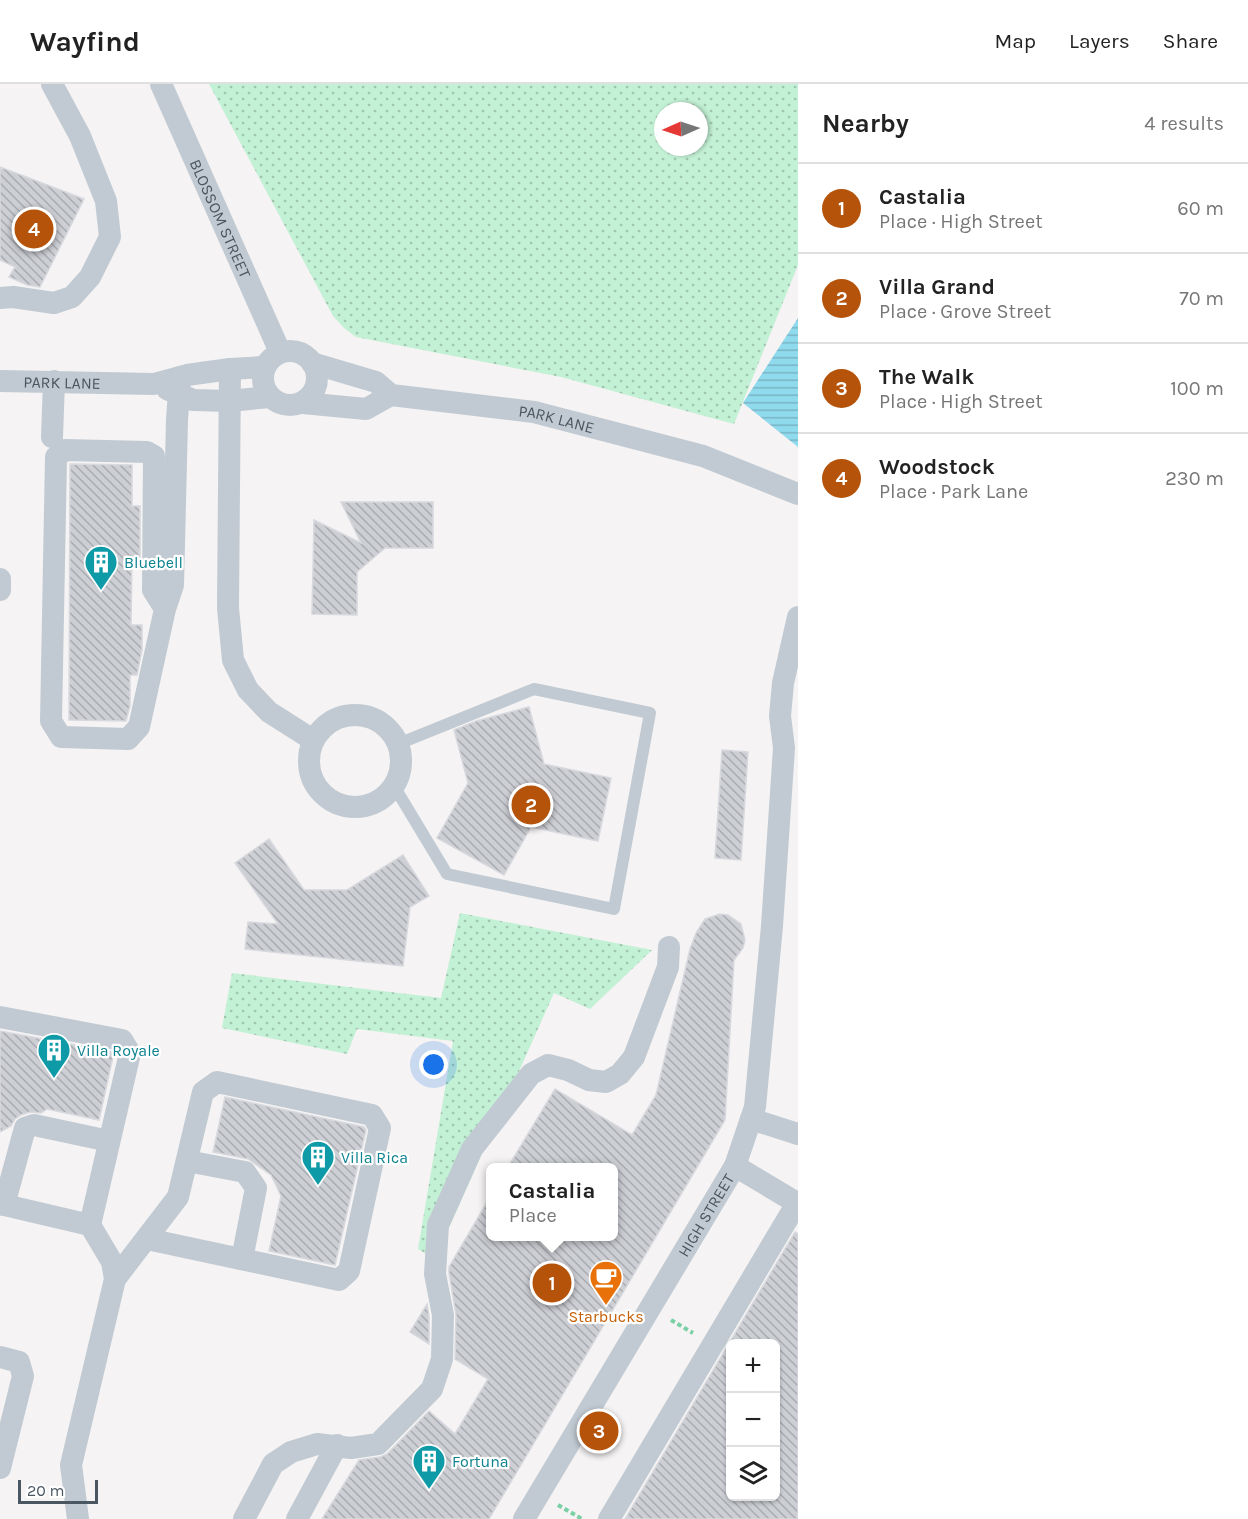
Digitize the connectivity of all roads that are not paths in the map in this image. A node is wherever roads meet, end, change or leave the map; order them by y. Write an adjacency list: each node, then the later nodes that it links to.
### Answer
1 (52, 84): 3 (street)
2 (161, 84): 4 (street, BLOSSOM STREET)
3 (0, 298)
4 (273, 359): 5 (street); 6 (street); 11 (street)
5 (312, 363): 10 (street, PARK LANE); 13 (street)
6 (230, 369): 9 (street); 12 (street)
7 (0, 381): 8 (street, PARK LANE)
8 (54, 381): 9 (street, PARK LANE); 14 (street)
9 (180, 386): 12 (street); 19 (street)
10 (391, 395): 13 (street); 15 (street, PARK LANE)
11 (270, 397): 12 (street); 13 (street)
12 (229, 401): 22 (street)
13 (303, 403)
14 (52, 437)
15 (798, 494)
16 (0, 579): 17 (street)
17 (0, 585): 18 (street)
18 (0, 590)
19 (165, 609): 19 (street)
20 (798, 617): 24 (street)
21 (798, 723): 24 (street)
22 (313, 740): 23 (street); 25 (street)
23 (398, 744): 25 (street); 25 (lane)
24 (784, 748): 28 (street)
25 (394, 786)
26 (669, 946): 39 (street)
27 (0, 1017): 30 (street)
28 (751, 1119): 29 (street); 32 (street)
29 (798, 1134)
30 (109, 1141): 33 (street); 34 (street)
31 (187, 1161): 35 (street); 36 (street); 36 (street)
32 (735, 1166): 44 (street, HIGH STREET); 45 (street, HIGH STREET)
33 (2, 1205): 34 (street)
34 (90, 1226): 37 (street)
35 (147, 1239): 36 (street); 37 (street)
36 (242, 1259)
37 (115, 1279): 41 (street)
38 (0, 1357): 40 (street)
39 (337, 1445): 42 (street); 43 (street)
40 (0, 1468)
41 (78, 1519)
42 (243, 1519)
43 (297, 1519)
44 (524, 1519)
45 (609, 1519)

